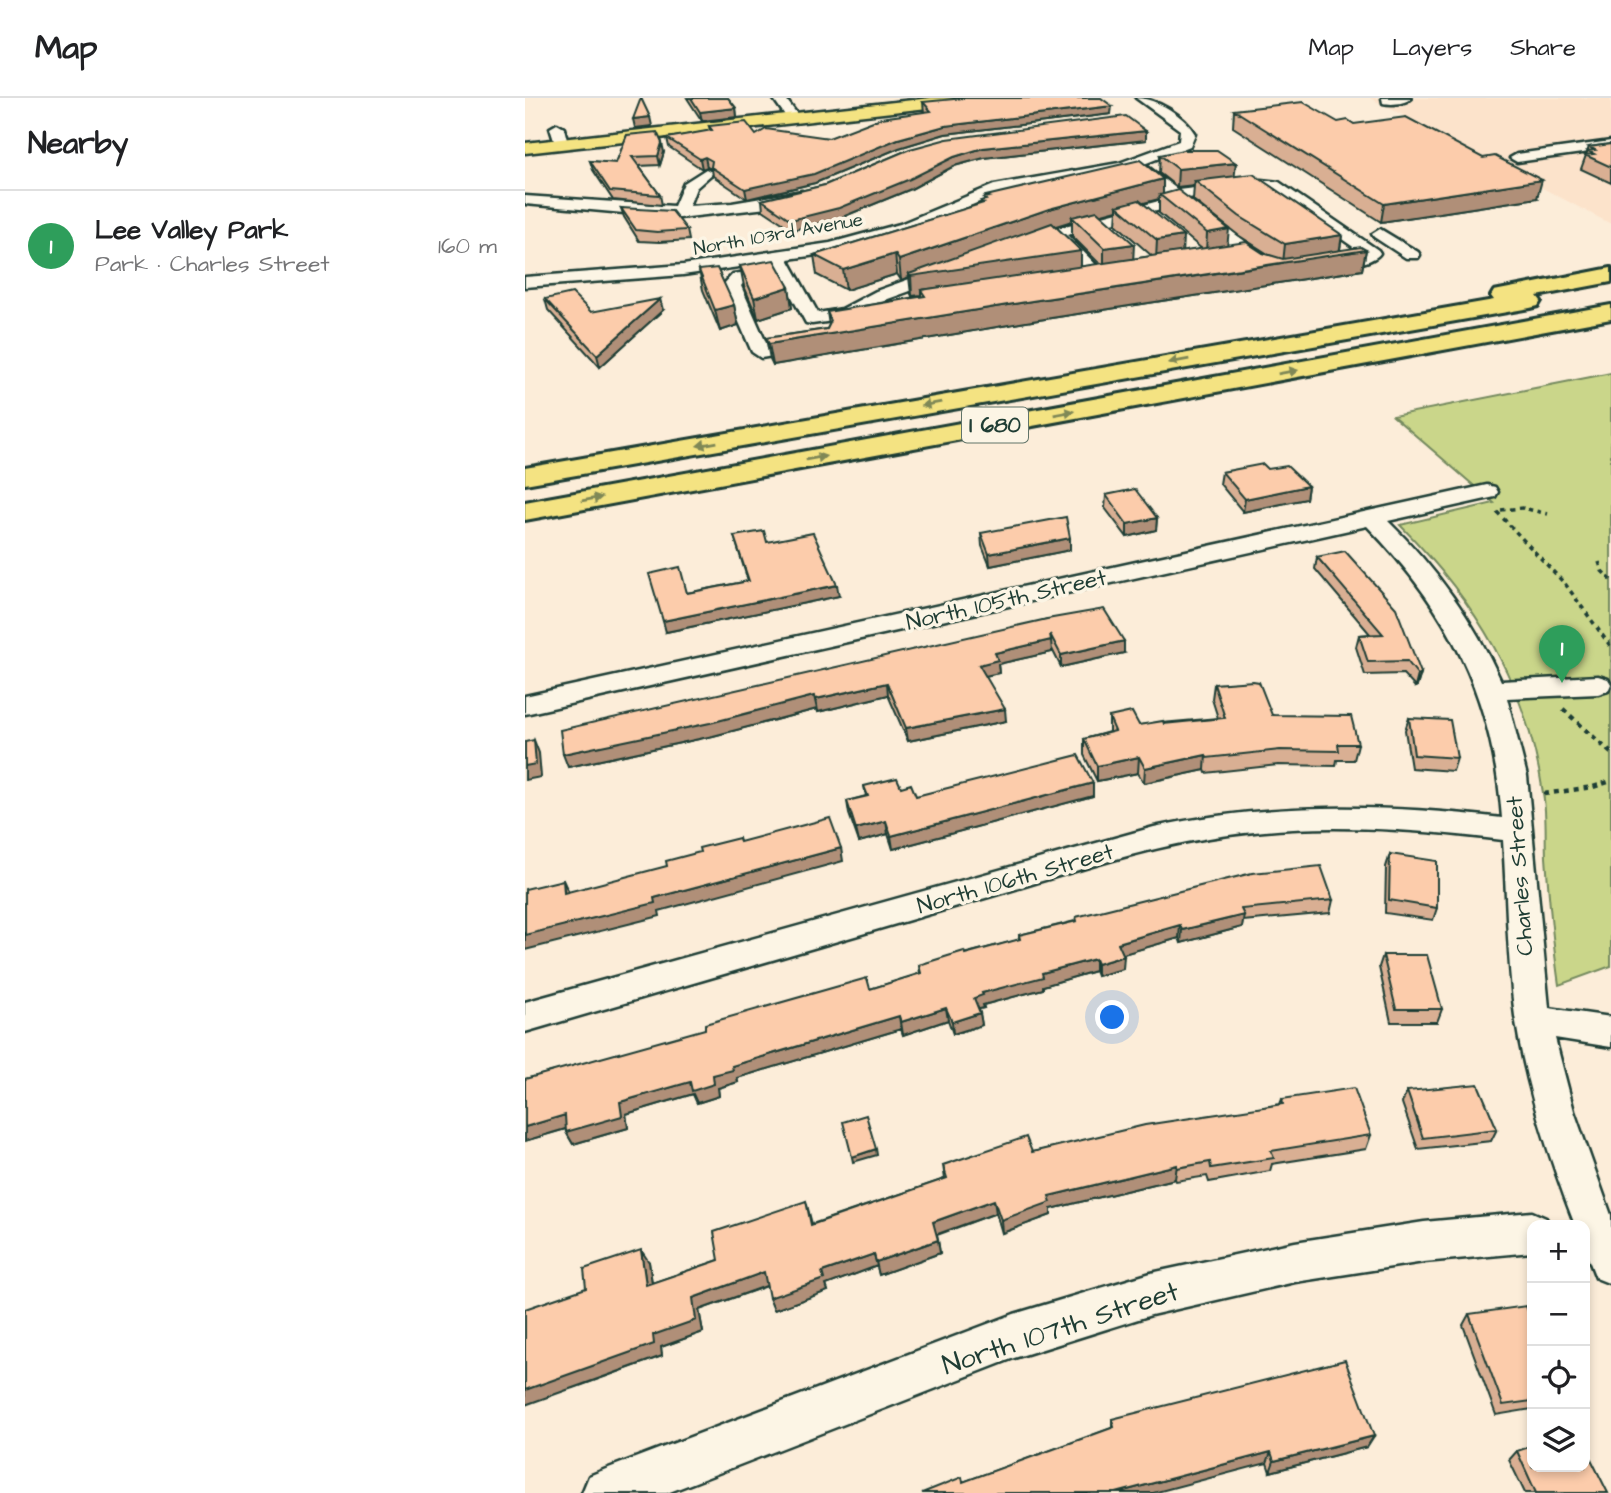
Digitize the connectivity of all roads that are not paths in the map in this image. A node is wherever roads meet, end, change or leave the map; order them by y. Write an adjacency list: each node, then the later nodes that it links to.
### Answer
1 (779, 98): 8 (street)
2 (972, 98): 8 (main road)
3 (1405, 98): 4 (street)
4 (1387, 100)
5 (1136, 101): 6 (street); 7 (street)
6 (1165, 114): 7 (street); 11 (street, North 103rd Avenue)
7 (1146, 116): 11 (street)
8 (794, 118): 10 (main road)
9 (1611, 145): 12 (street)
10 (525, 148)
11 (1151, 157): 13 (street, North 103rd Avenue)
12 (1517, 158)
13 (1134, 163): 16 (street); 27 (street, North 103rd Avenue)
14 (706, 173): 19 (street)
15 (814, 191): 19 (street)
16 (1178, 198): 18 (street); 24 (street); 29 (street)
17 (525, 201): 19 (street)
18 (1142, 210): 20 (street); 21 (street)
19 (679, 213)
20 (1099, 221): 23 (street); 33 (street)
21 (1161, 227)
22 (1380, 234): 25 (street)
23 (1117, 237)
24 (1249, 253): 26 (street); 30 (street)
25 (1412, 255)
26 (1225, 257)
27 (782, 264): 35 (street, North 103rd Avenue); 40 (street); 40 (street)
28 (960, 267): 39 (street)
29 (1306, 267)
30 (1280, 271)
31 (1121, 273): 33 (street)
32 (1611, 275): 43 (highway)
33 (1099, 276): 34 (street)
34 (1075, 279)
35 (525, 282)
36 (1611, 287): 43 (highway, I 680)
37 (910, 304): 39 (street)
38 (1611, 312): 42 (highway, I 680)
39 (846, 314): 40 (street)
40 (812, 319)
41 (1611, 320): 42 (highway)
42 (1464, 341): 46 (highway, I 680, one-way to 42)
43 (1247, 349): 44 (highway, I 680, one-way to 44)
44 (525, 476)
45 (1487, 492): 47 (street, North 105th Street)
46 (525, 511)
47 (1372, 518): 49 (street, Charles Street); 50 (street, North 105th Street)
48 (1598, 685): 49 (street)
49 (1492, 690): 51 (street, Charles Street)
50 (525, 705)
51 (1517, 831): 52 (street, North 106th Street); 53 (street, Charles Street)
52 (525, 1017)
53 (1534, 1020): 54 (street); 55 (street, Charles Street)
54 (1611, 1032)
55 (1588, 1220)
56 (1590, 1226): 58 (street, Charles Street)
57 (1527, 1232): 59 (street, North 107th Street)
58 (1611, 1264)
59 (606, 1493)

